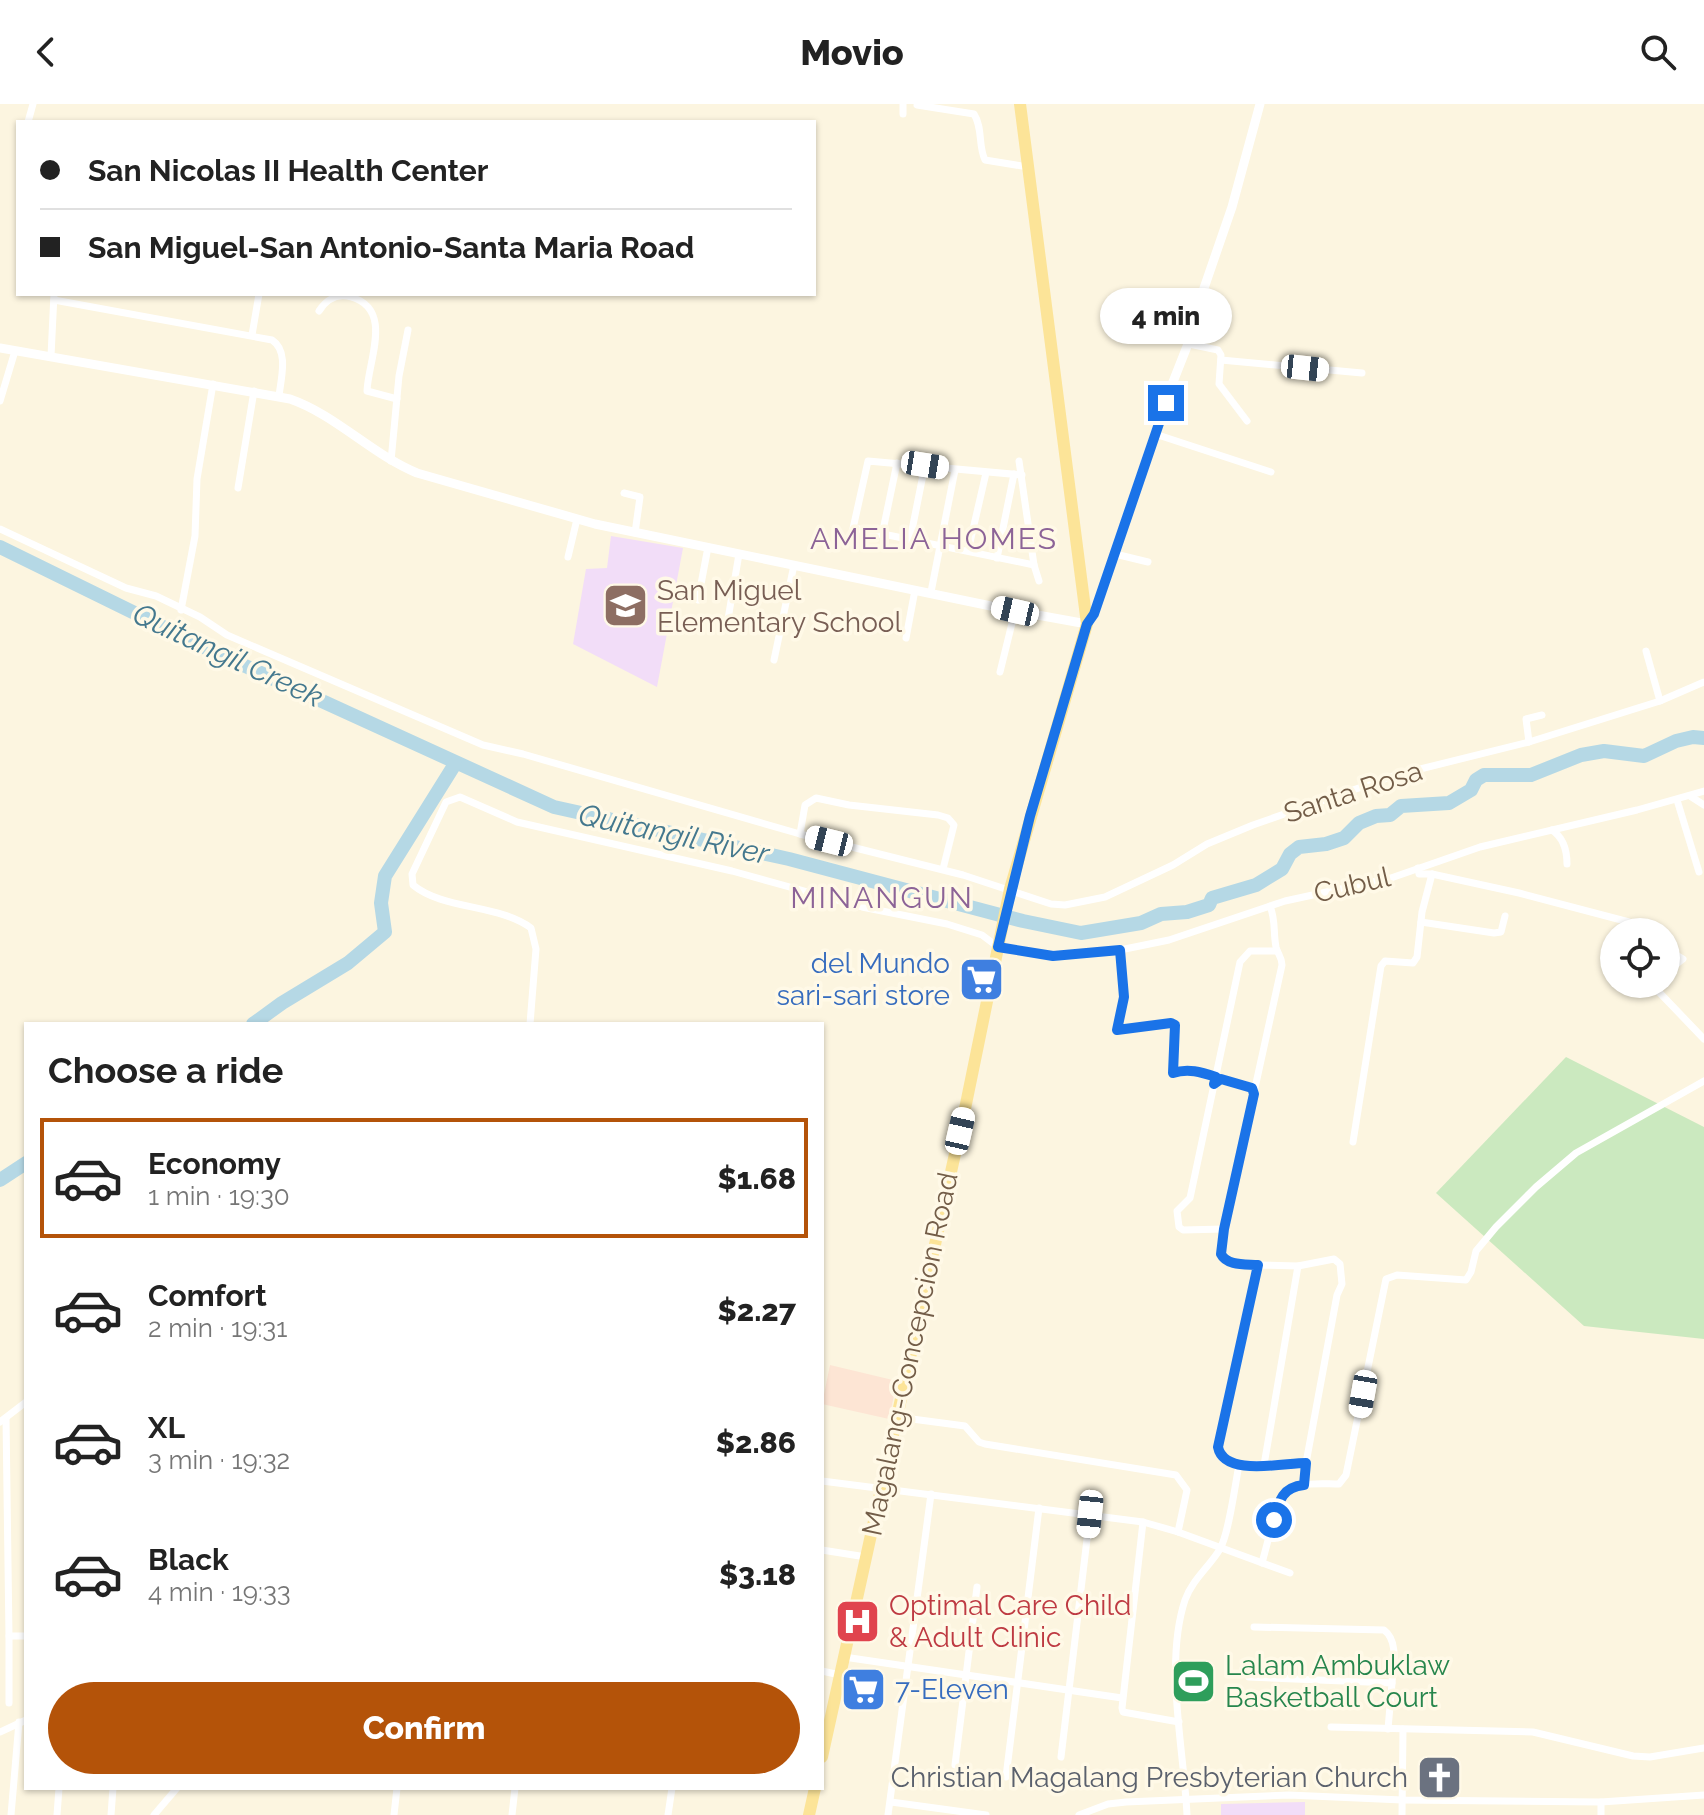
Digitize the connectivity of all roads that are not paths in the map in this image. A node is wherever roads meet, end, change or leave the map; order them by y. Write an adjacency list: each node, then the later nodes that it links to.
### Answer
1 (903, 104): 5 (street)
2 (1020, 104): 6 (main road, Magalang-Concepcion Road)
3 (1260, 104): 14 (street)
4 (917, 105): 6 (street)
5 (903, 114)
6 (1028, 167): 60 (main road, Magalang-Concepcion Road)
7 (94, 296): 10 (street)
8 (259, 296): 13 (street)
9 (54, 297): 10 (street); 17 (street)
10 (92, 306): 13 (street)
11 (319, 311): 23 (street)
12 (408, 330): 23 (street)
13 (252, 335): 22 (street)
14 (1189, 344): 18 (street); 26 (street)
15 (0, 348): 16 (street)
16 (15, 351): 17 (street); 24 (street)
17 (51, 356): 20 (street)
18 (1221, 360): 19 (street); 25 (street)
19 (1362, 373)
20 (213, 384): 21 (street); 58 (street)
21 (254, 391): 22 (street); 35 (street)
22 (279, 396): 27 (street)
23 (397, 399): 27 (street)
24 (0, 401)
25 (1247, 421)
26 (1155, 434): 32 (street); 48 (street)
27 (391, 461): 37 (street)
28 (1019, 461): 34 (street)
29 (897, 463): 30 (street); 38 (street); 41 (street)
30 (925, 465): 31 (street); 42 (street)
31 (955, 470): 33 (street); 44 (street)
32 (1271, 472)
33 (986, 473): 34 (street); 46 (street)
34 (1018, 474): 50 (street); 53 (street)
35 (238, 488)
36 (624, 493): 40 (street)
37 (577, 519): 40 (street); 49 (street)
38 (854, 528): 41 (street); 43 (street)
39 (0, 529): 58 (street, Santa Rosa)
40 (635, 533): 45 (street)
41 (882, 535): 42 (street)
42 (910, 540): 44 (street)
43 (850, 542)
44 (939, 546): 46 (street); 56 (street)
45 (708, 547): 47 (street); 57 (street)
46 (968, 551): 50 (street)
47 (739, 554): 52 (street); 61 (street)
48 (1115, 554): 51 (street); 60 (street)
49 (568, 557)
50 (997, 558): 53 (street)
51 (1148, 562)
52 (794, 565): 55 (street); 64 (street)
53 (1034, 565): 54 (street)
54 (1039, 581)
55 (915, 590): 56 (street); 62 (street)
56 (931, 592): 59 (street)
57 (698, 600)
58 (181, 610): 75 (street, Santa Rosa)
59 (1015, 611): 60 (street); 65 (street)
60 (1087, 624): 81 (main road, Magalang-Concepcion Road)
61 (727, 625)
62 (906, 638)
63 (1646, 651): 67 (street)
64 (774, 660)
65 (1000, 672)
66 (1704, 682): 67 (street, Santa Rosa)
67 (1660, 701): 69 (street, Santa Rosa)
68 (1542, 715): 69 (street)
69 (1529, 742): 81 (street, Santa Rosa)
70 (1704, 791): 71 (street, Cubul)
71 (1690, 796): 72 (street, Cubul); 73 (street)
72 (1677, 800): 74 (street, Cubul); 79 (street)
73 (1704, 805)
74 (1552, 830): 76 (street); 77 (street, Cubul)
75 (800, 834): 78 (street, Santa Rosa); 78 (street)
76 (1567, 864)
77 (1418, 868): 80 (street); 82 (street, Cubul)
78 (943, 869): 81 (street, Santa Rosa)
79 (1699, 872)
80 (1432, 874): 84 (street); 85 (street)
81 (1010, 889): 86 (main road, Magalang-Concepcion Road)
82 (1270, 906): 87 (street, Cubul); 88 (street)
83 (1505, 916): 85 (street)
84 (1609, 918)
85 (1421, 922): 95 (street)
86 (998, 943): 87 (street, Cubul); 90 (street); 100 (main road, Magalang-Concepcion Road)
87 (1120, 950): 92 (street)
88 (1277, 951): 92 (street); 94 (street)
89 (1665, 998): 91 (street)
90 (530, 1022)
91 (1704, 1039)
92 (1215, 1080): 94 (street); 96 (street)
93 (1704, 1081): 106 (street)
94 (1254, 1094): 96 (street)
95 (1353, 1142)
96 (1224, 1229): 97 (street)
97 (1258, 1265): 98 (street); 103 (street)
98 (1298, 1266): 102 (street); 104 (street)
99 (24, 1404): 101 (street)
100 (897, 1417): 107 (main road, Magalang-Concepcion Road); 112 (street)
101 (3, 1420): 120 (street)
102 (1306, 1463): 104 (street); 106 (street)
103 (1239, 1465): 104 (street); 113 (street)
104 (1264, 1465)
105 (824, 1481): 107 (street)
106 (1304, 1485): 116 (street)
107 (882, 1489): 108 (street); 115 (main road, Magalang-Concepcion Road)
108 (931, 1494): 109 (street); 123 (street)
109 (1039, 1508): 110 (street); 129 (street)
110 (1090, 1514): 111 (street); 130 (street)
111 (1143, 1522): 112 (street); 131 (street)
112 (1178, 1532): 113 (street)
113 (1222, 1547): 116 (street); 134 (street)
114 (824, 1550): 115 (street)
115 (866, 1557): 122 (main road, Magalang-Concepcion Road)
116 (1262, 1563): 117 (street)
117 (1290, 1573)
118 (977, 1587): 126 (street)
119 (1254, 1627): 128 (street)
120 (9, 1636): 121 (street); 132 (street)
121 (24, 1636)
122 (844, 1657): 123 (street); 125 (main road, Magalang-Concepcion Road)
123 (908, 1668): 126 (street); 154 (street)
124 (824, 1671): 125 (street)
125 (840, 1675): 139 (main road, Magalang-Concepcion Road)
126 (965, 1677): 129 (street); 142 (street)
127 (1249, 1677): 128 (street)
128 (1392, 1683): 136 (street)
129 (1019, 1684): 130 (street); 143 (street)
130 (1071, 1690): 131 (street); 141 (street)
131 (1122, 1698): 134 (street)
132 (9, 1703)
133 (22, 1721): 138 (street); 156 (street)
134 (1179, 1722): 152 (street)
135 (1331, 1727): 136 (street)
136 (1388, 1729): 137 (street)
137 (1403, 1729): 140 (street); 153 (street)
138 (0, 1732)
139 (824, 1748)
140 (1704, 1748)
141 (1061, 1757)
142 (955, 1765)
143 (1006, 1777)
144 (59, 1790): 157 (street)
145 (113, 1790): 158 (street)
146 (175, 1790): 159 (street)
147 (397, 1790): 160 (street)
148 (515, 1790): 161 (street)
149 (672, 1790): 162 (street)
150 (815, 1790): 163 (main road)
151 (1704, 1795): 155 (street)
152 (1186, 1799): 153 (street); 166 (street); 167 (street)
153 (1402, 1800): 155 (street); 168 (street)
154 (891, 1802): 164 (street); 165 (street)
155 (1601, 1802): 169 (street)
156 (11, 1815)
157 (57, 1815)
158 (111, 1815)
159 (154, 1815)
160 (394, 1815)
161 (512, 1815)
162 (668, 1815)
163 (809, 1815)
164 (888, 1815)
165 (986, 1815)
166 (1079, 1815)
167 (1187, 1815)
168 (1402, 1815)
169 (1601, 1815)

